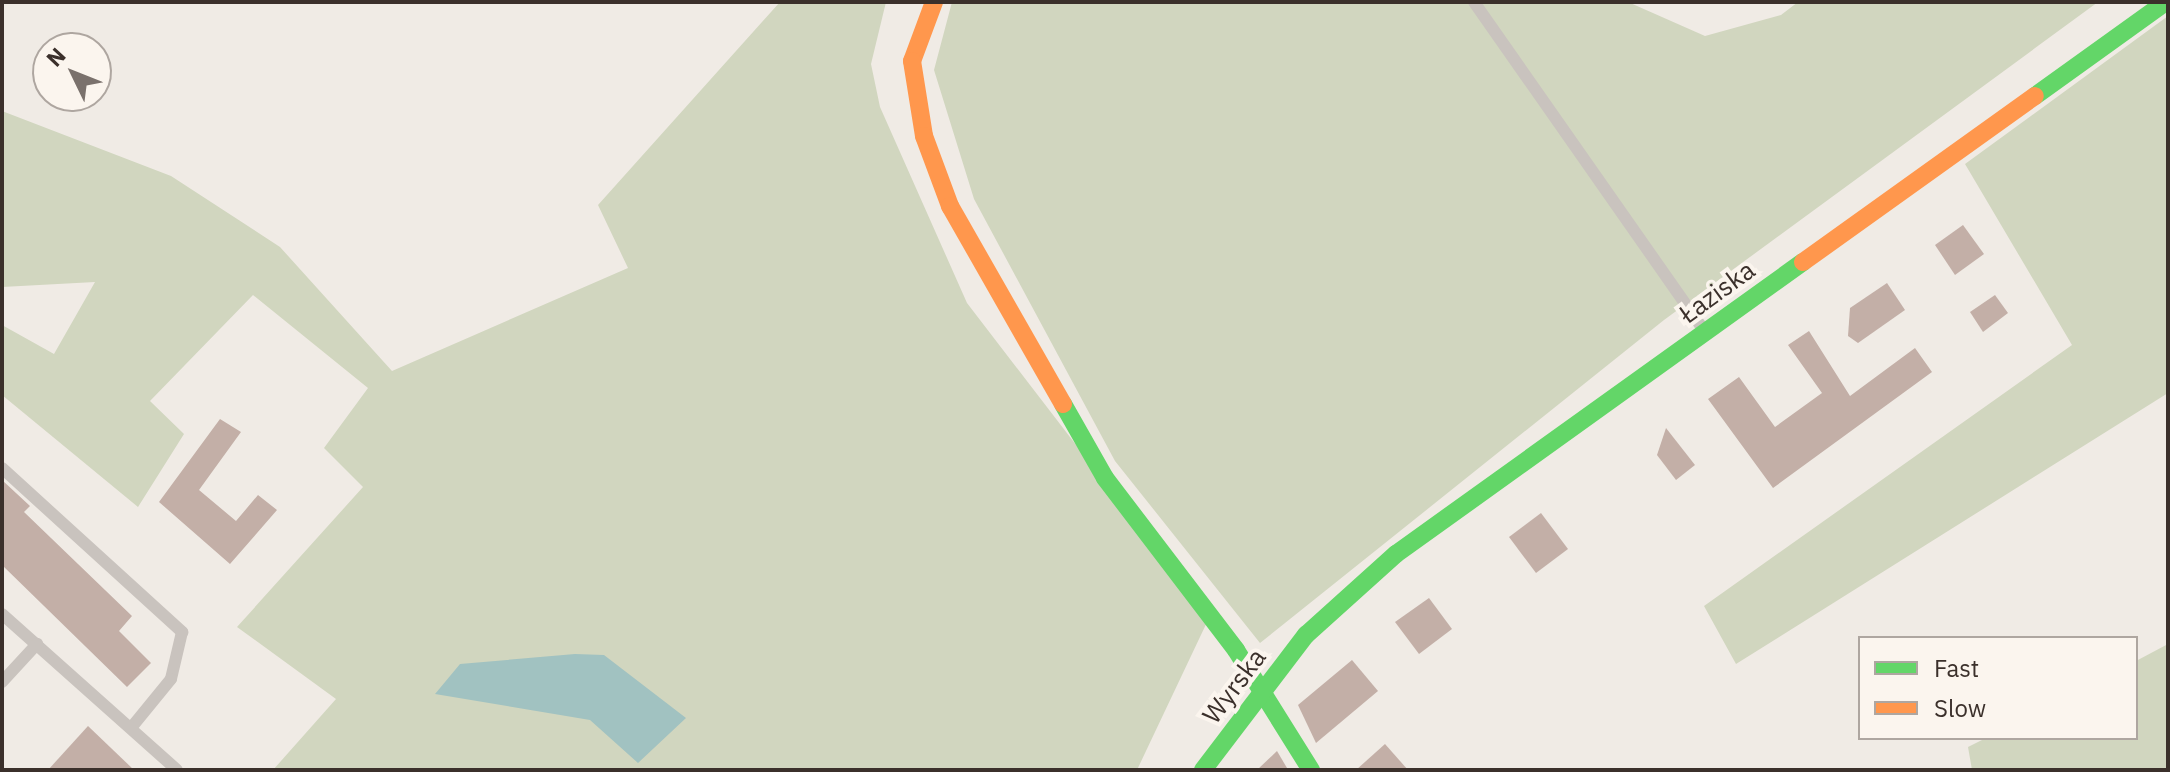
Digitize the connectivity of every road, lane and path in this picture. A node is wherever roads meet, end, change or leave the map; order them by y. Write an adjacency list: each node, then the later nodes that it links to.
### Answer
1 (934, 2): 10 (street)
2 (1474, 2): 4 (lane)
3 (2166, 2): 4 (street, Łaziska)
4 (1706, 332): 7 (street, Łaziska)
5 (2, 468): 11 (lane)
6 (2, 614): 8 (lane)
7 (1306, 635): 10 (street, Wyrska)
8 (37, 644): 9 (lane); 11 (lane)
9 (2, 682)
10 (1262, 691): 13 (street, Wyrska); 14 (street)
11 (131, 728): 12 (lane)
12 (177, 770)
13 (1203, 770)
14 (1311, 770)

